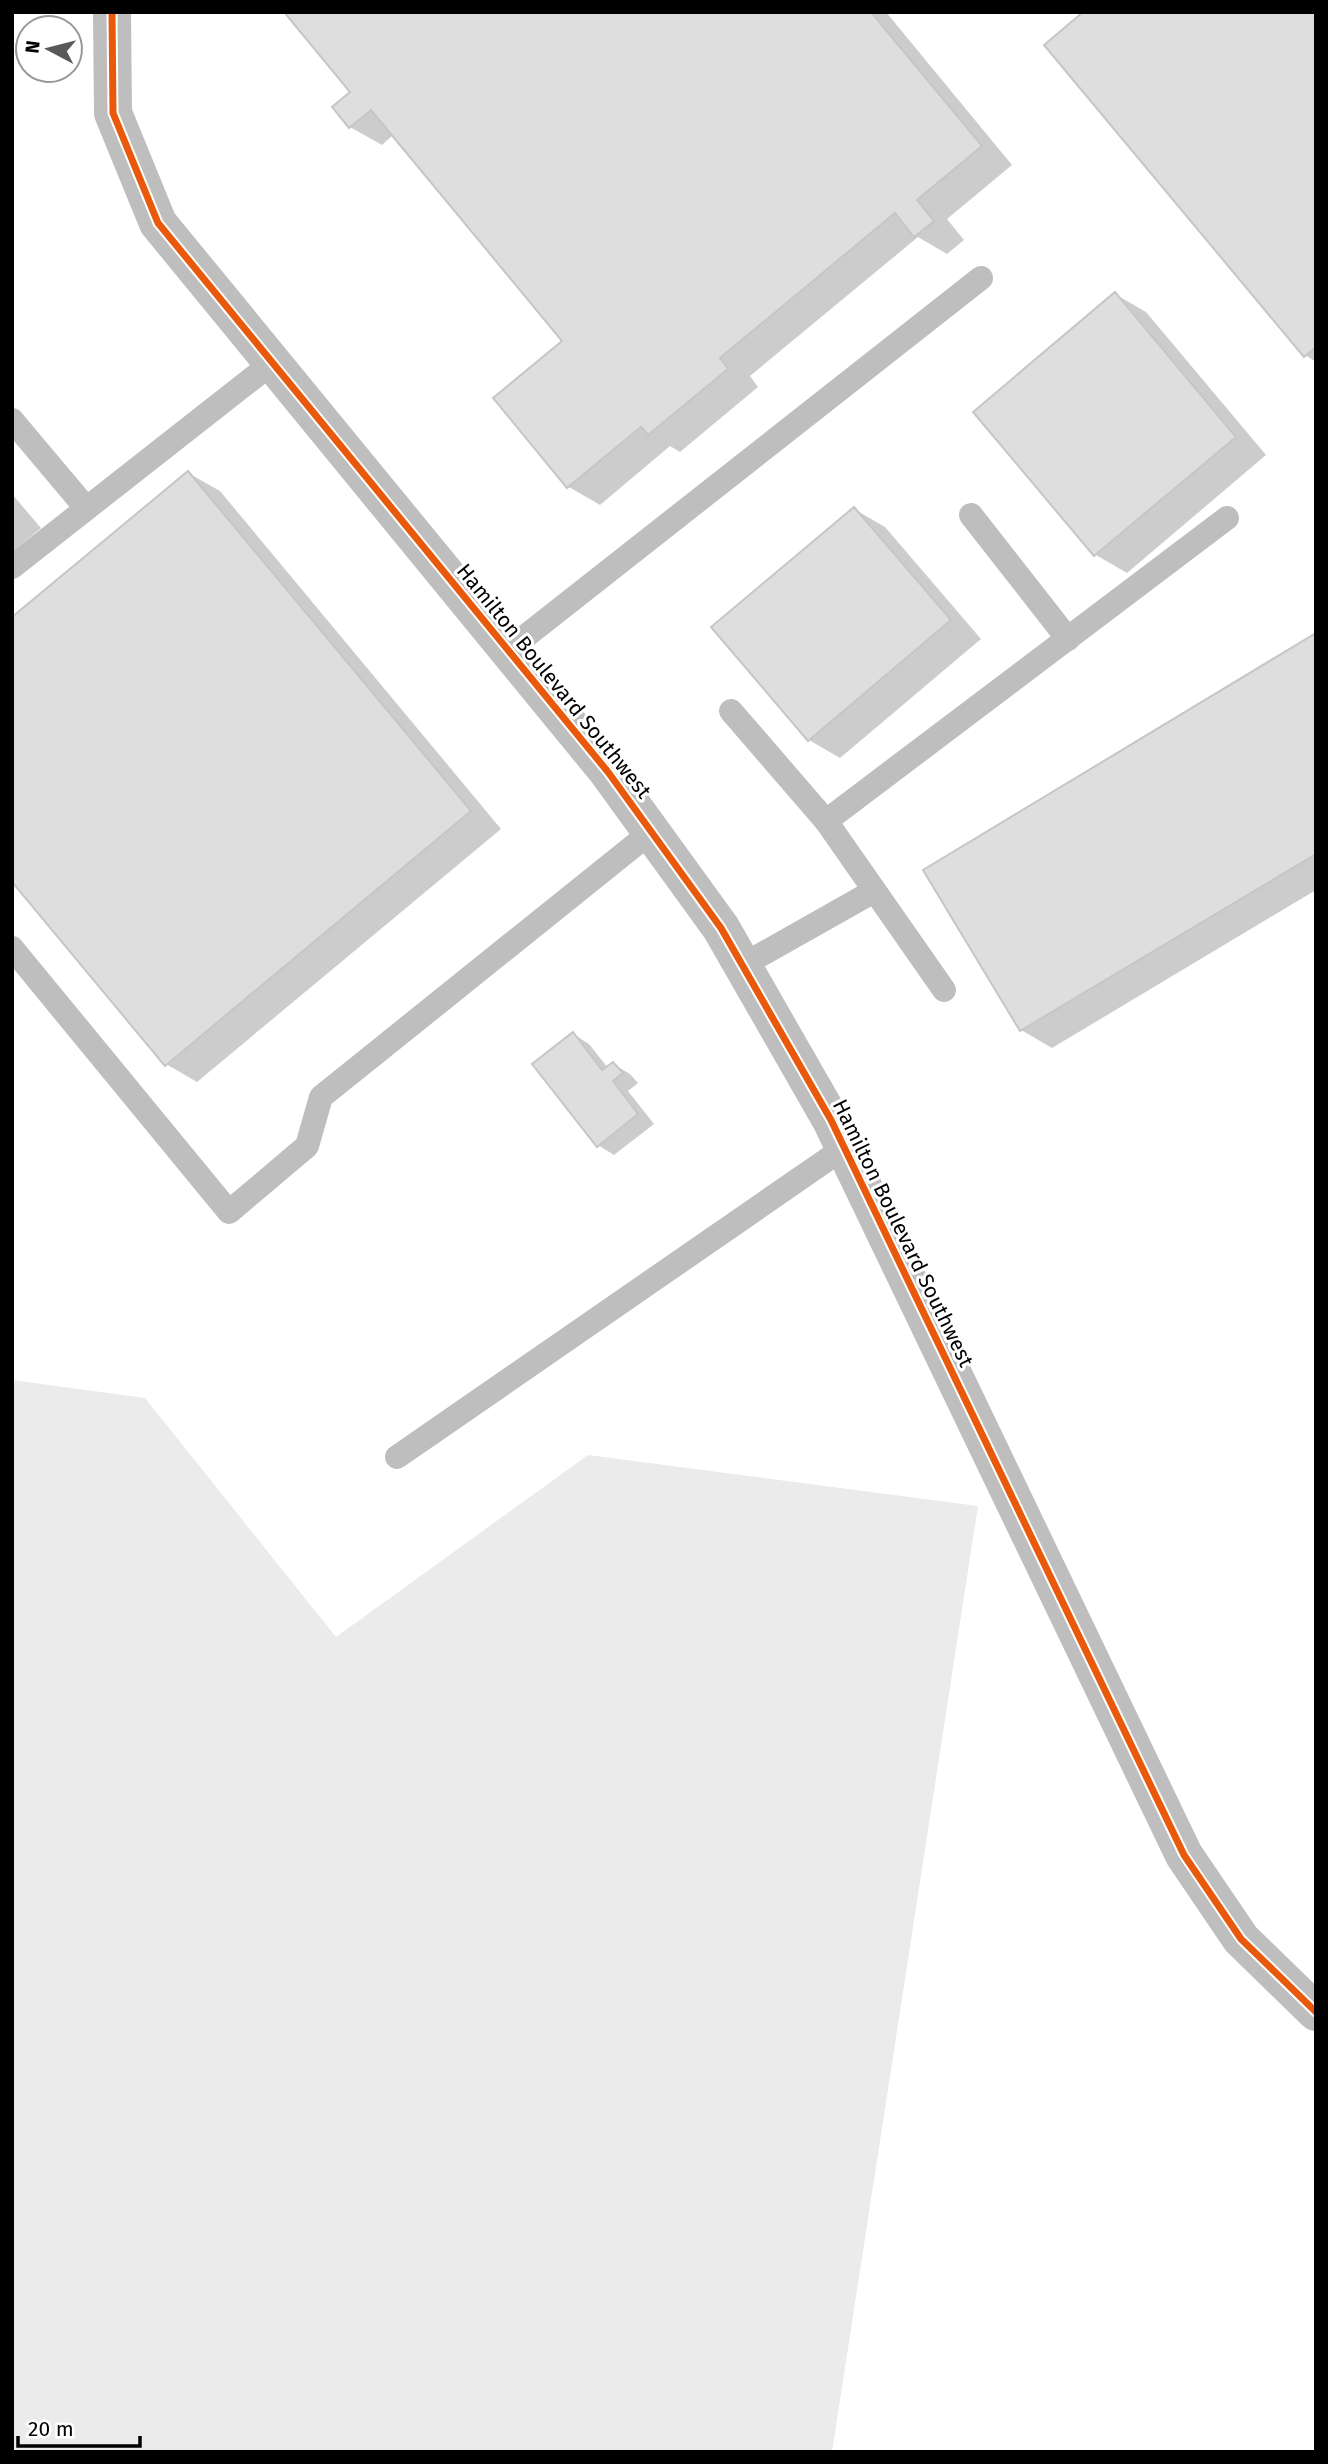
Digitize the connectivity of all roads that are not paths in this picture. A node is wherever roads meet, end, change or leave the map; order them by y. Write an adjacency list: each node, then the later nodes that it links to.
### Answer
1 (112, 12): 3 (street, Hamilton Boulevard Southwest)
2 (981, 278): 10 (lane)
3 (272, 363): 5 (lane); 10 (street, Hamilton Boulevard Southwest)
4 (12, 420): 5 (lane)
5 (86, 508): 8 (lane)
6 (971, 515): 9 (lane)
7 (1227, 518): 9 (lane)
8 (12, 567)
9 (1068, 639): 12 (lane)
10 (508, 650): 13 (street, Hamilton Boulevard Southwest)
11 (731, 711): 12 (lane)
12 (826, 821): 14 (lane)
13 (651, 832): 15 (lane); 16 (street, Hamilton Boulevard Southwest)
14 (874, 891): 16 (lane); 17 (lane)
15 (12, 948)
16 (743, 965): 18 (street, Hamilton Boulevard Southwest)
17 (944, 990)
18 (844, 1148): 19 (lane); 20 (street, Hamilton Boulevard Southwest)
19 (397, 1457)
20 (1316, 2012)

